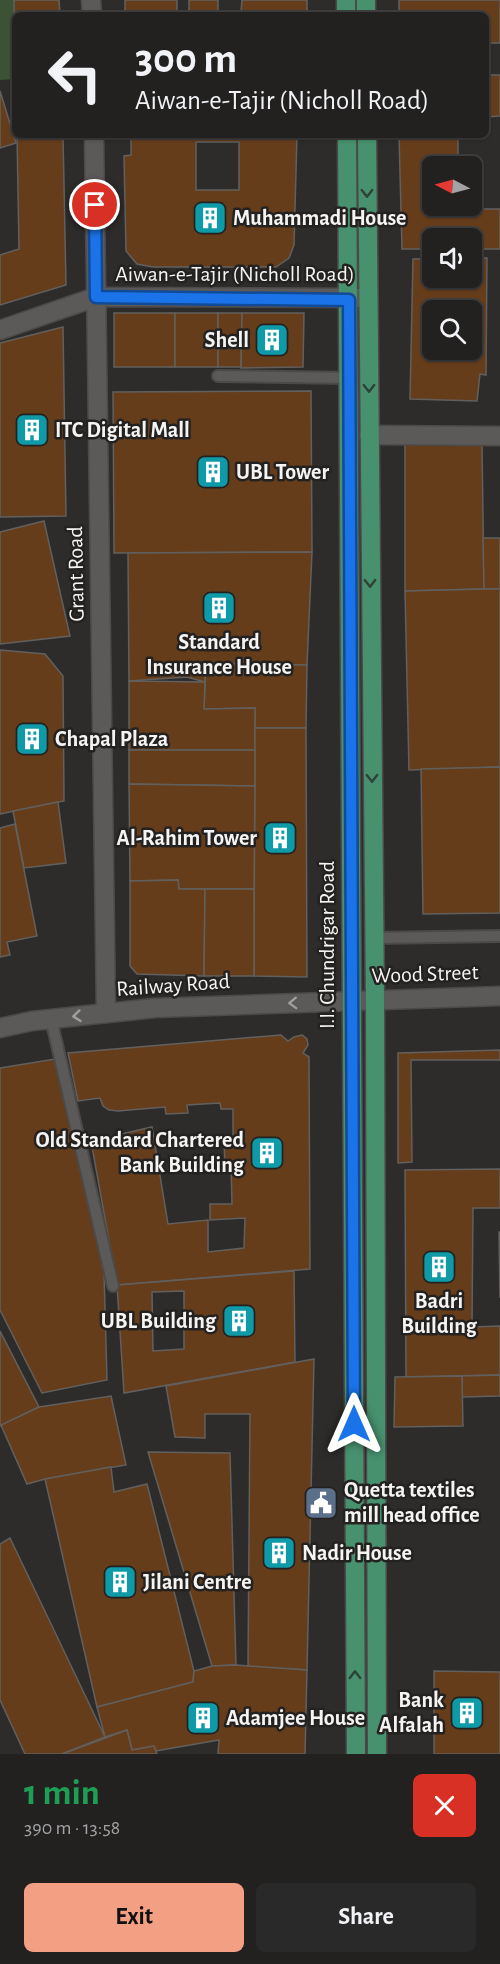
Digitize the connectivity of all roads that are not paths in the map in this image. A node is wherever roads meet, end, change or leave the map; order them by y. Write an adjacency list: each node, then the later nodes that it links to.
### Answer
1 (94, 138): 4 (street, Grant Road)
2 (347, 138): 5 (main road, I.I. Chundrigar Road)
3 (367, 138): 5 (main road, I.I. Chundrigar Road, one-way to 5)
4 (96, 297): 5 (street, Aiwan-e-Tajir (Nicholl Road)); 6 (street, Aiwan-e-Tajir (Nicholl Road)); 16 (street, Grant Road)
5 (358, 299): 8 (main road, I.I. Chundrigar Road); 9 (main road, I.I. Chundrigar Road, one-way to 9)
6 (0, 330)
7 (218, 376): 8 (lane)
8 (349, 378): 15 (main road, I.I. Chundrigar Road)
9 (369, 435): 10 (street); 12 (main road, I.I. Chundrigar Road, one-way to 12)
10 (500, 436)
11 (500, 936): 12 (lane)
12 (374, 938): 14 (main road, I.I. Chundrigar Road)
13 (500, 996): 14 (street, Wood Street)
14 (375, 999): 15 (street, Wood Street); 21 (main road, I.I. Chundrigar Road)
15 (351, 1001): 16 (street, Railway Road, one-way to 16); 20 (main road, I.I. Chundrigar Road, one-way to 15)
16 (106, 1013): 17 (street, Railway Road, one-way to 17)
17 (51, 1019): 18 (street, Railway Road); 19 (lane)
18 (0, 1029)
19 (113, 1286)
20 (356, 1754)
21 (377, 1754)

